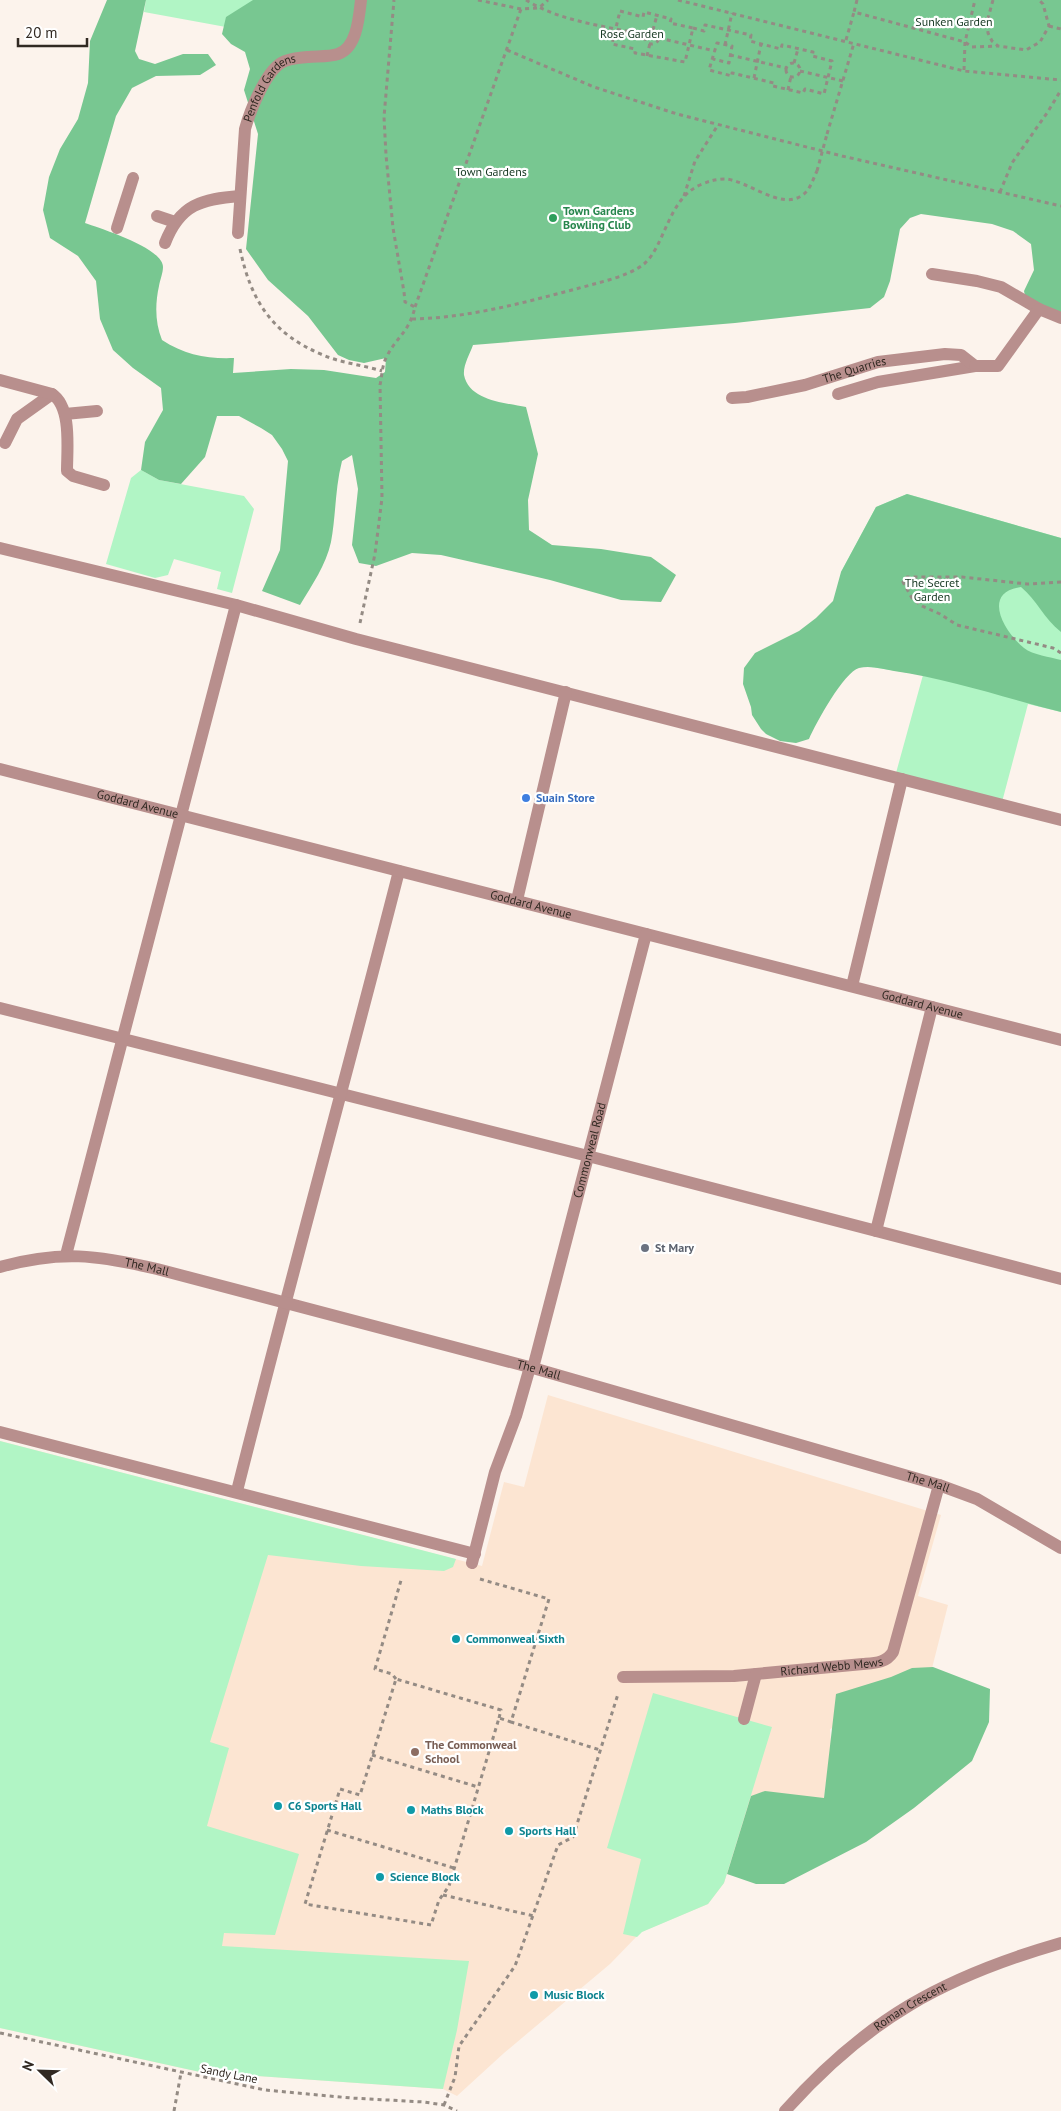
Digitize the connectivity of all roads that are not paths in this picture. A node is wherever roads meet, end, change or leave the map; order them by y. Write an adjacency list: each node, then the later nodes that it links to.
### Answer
1 (361, 0): 3 (street, Penfold Gardens)
2 (133, 178): 6 (street)
3 (240, 196): 5 (street); 7 (street, Penfold Gardens)
4 (156, 216): 5 (street)
5 (175, 222): 8 (street)
6 (117, 228)
7 (238, 233)
8 (165, 243)
9 (932, 274): 10 (street)
10 (1039, 309): 11 (street); 12 (street, The Quarries)
11 (1061, 318)
12 (975, 366): 15 (street, The Quarries); 16 (street, The Quarries)
13 (0, 380): 14 (street)
14 (52, 394): 18 (street); 19 (street)
15 (838, 394)
16 (732, 398)
17 (97, 411): 18 (street)
18 (65, 414): 20 (street)
19 (5, 443)
20 (104, 485)
21 (0, 548): 22 (street)
22 (236, 606): 23 (street); 26 (street)
23 (566, 692): 25 (street); 29 (street)
24 (0, 769): 26 (street, Goddard Avenue)
25 (902, 779): 27 (street); 31 (street)
26 (182, 815): 28 (street, Goddard Avenue); 34 (street)
27 (1061, 820)
28 (399, 871): 29 (street, Goddard Avenue); 36 (street)
29 (516, 900): 30 (street, Goddard Avenue)
30 (646, 934): 31 (street, Goddard Avenue); 37 (street, Commonweal Road)
31 (852, 986): 32 (street, Goddard Avenue)
32 (932, 1007): 35 (street, Goddard Avenue); 38 (street)
33 (0, 1008): 34 (street)
34 (123, 1038): 36 (street); 39 (street)
35 (1061, 1040)
36 (341, 1094): 37 (street); 42 (street)
37 (588, 1156): 38 (street); 43 (street, Commonweal Road)
38 (876, 1231): 41 (street)
39 (66, 1255): 40 (street, The Mall); 42 (street, The Mall)
40 (0, 1267)
41 (1061, 1279)
42 (284, 1304): 43 (street, The Mall); 46 (street)
43 (531, 1368): 45 (street, The Mall); 46 (street, Commonweal Road)
44 (0, 1432): 46 (street)
45 (939, 1485): 47 (street, The Mall); 48 (street, Richard Webb Mews)
46 (238, 1491)
47 (1061, 1548)
48 (756, 1674): 49 (street, Richard Webb Mews); 50 (street)
49 (624, 1677)
50 (744, 1720)
51 (1061, 1943): 52 (street, Roman Crescent)
52 (785, 2111)

